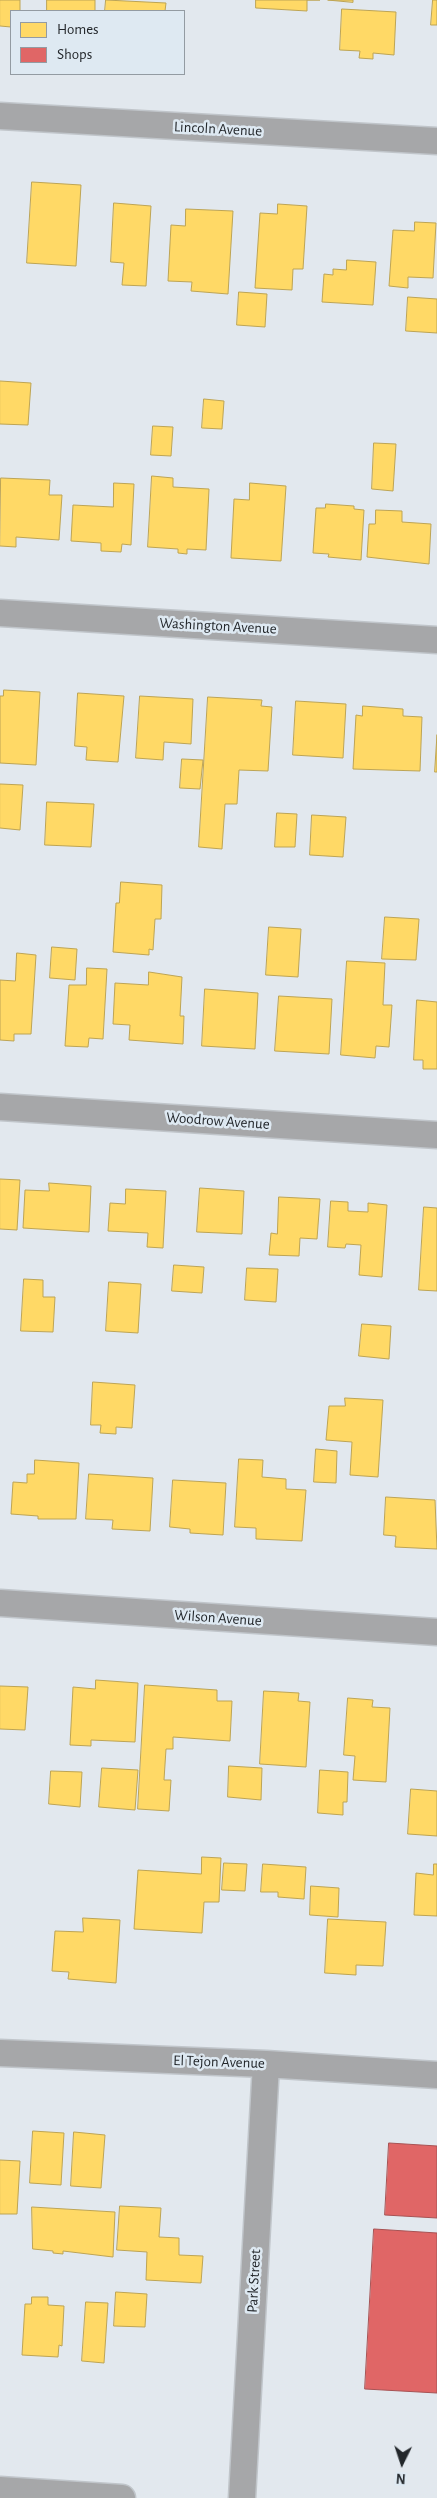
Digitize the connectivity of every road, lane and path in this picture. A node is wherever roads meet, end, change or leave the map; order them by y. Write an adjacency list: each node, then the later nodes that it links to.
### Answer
1 (0, 116): 2 (street, Lincoln Avenue)
2 (437, 141)
3 (0, 613): 4 (street, Washington Avenue)
4 (437, 640)
5 (0, 1107): 6 (street, Woodrow Avenue)
6 (437, 1135)
7 (0, 1603): 8 (street, Wilson Avenue)
8 (437, 1632)
9 (0, 2053): 10 (street, El Tejon Avenue)
10 (266, 2064): 11 (street, El Tejon Avenue); 14 (street, Park Street)
11 (437, 2076)
12 (0, 2490): 13 (street)
13 (122, 2498)
14 (242, 2498)

